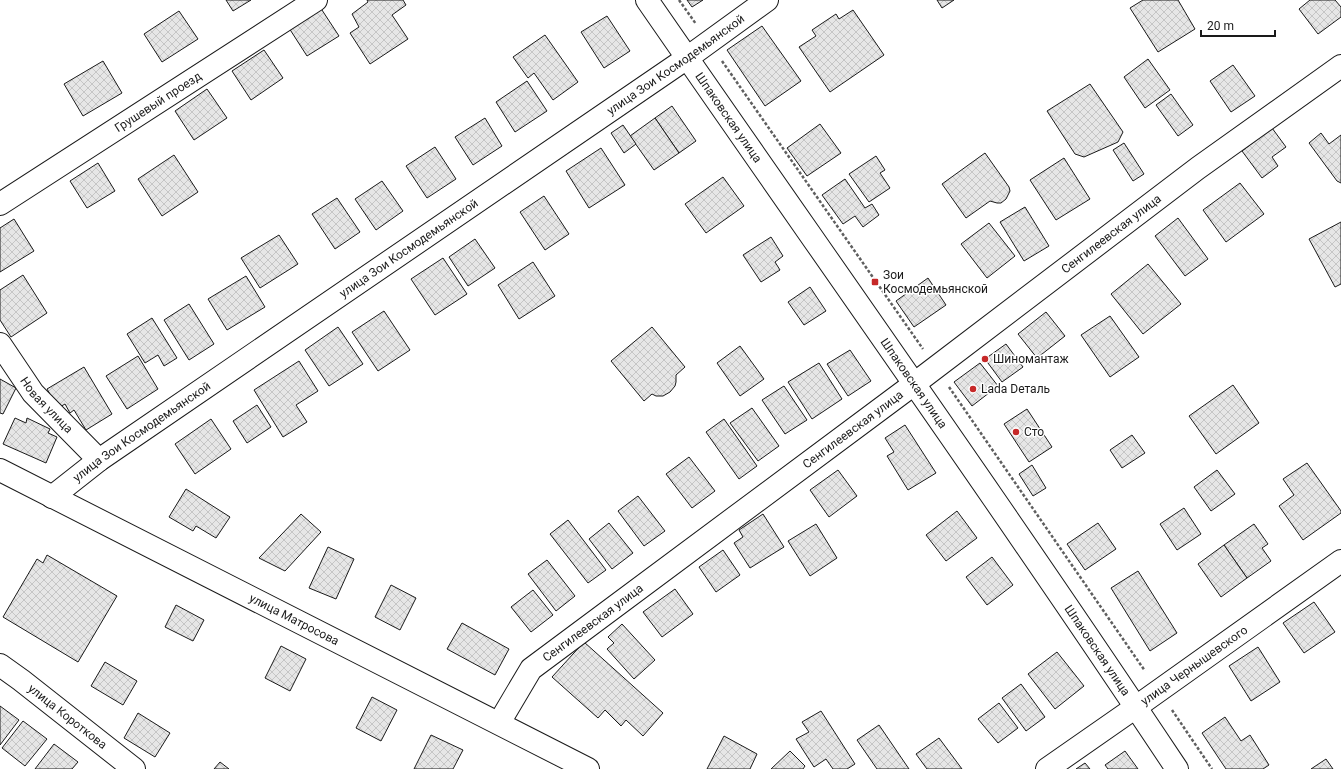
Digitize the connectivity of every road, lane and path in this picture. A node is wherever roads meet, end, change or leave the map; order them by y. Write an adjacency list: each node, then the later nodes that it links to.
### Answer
1 (316, 0): 8 (street, Грушевый проезд)
2 (647, 0): 6 (street, Шпаковская улица)
3 (679, 0): 5 (path)
4 (767, 0): 5 (street, улица Зои Космодемьянской)
5 (709, 43): 6 (street, улица Зои Космодемьянской); 10 (path)
6 (687, 58): 11 (street, Шпаковская улица); 12 (street, улица Зои Космодемьянской)
7 (1341, 66): 10 (street, Сенгилеевская улица)
8 (0, 204)
9 (0, 344): 12 (street, Новая улица)
10 (936, 368): 11 (street, Сенгилеевская улица); 17 (path)
11 (914, 384): 18 (street, Шпаковская улица); 19 (street, Сенгилеевская улица)
12 (99, 460): 14 (street, улица Зои Космодемьянской)
13 (0, 470): 14 (street, улица Матросова)
14 (52, 497): 19 (street, улица Матросова)
15 (1341, 561): 17 (street, улица Чернышевского)
16 (0, 665): 20 (street, улица Короткова)
17 (1159, 691): 18 (street, улица Чернышевского); 24 (path)
18 (1136, 707): 22 (street, улица Чернышевского); 23 (street, Шпаковская улица)
19 (499, 723): 21 (street, улица Матросова)
20 (134, 769)
21 (588, 769)
22 (1047, 769)
23 (1177, 769)
24 (1212, 769)

